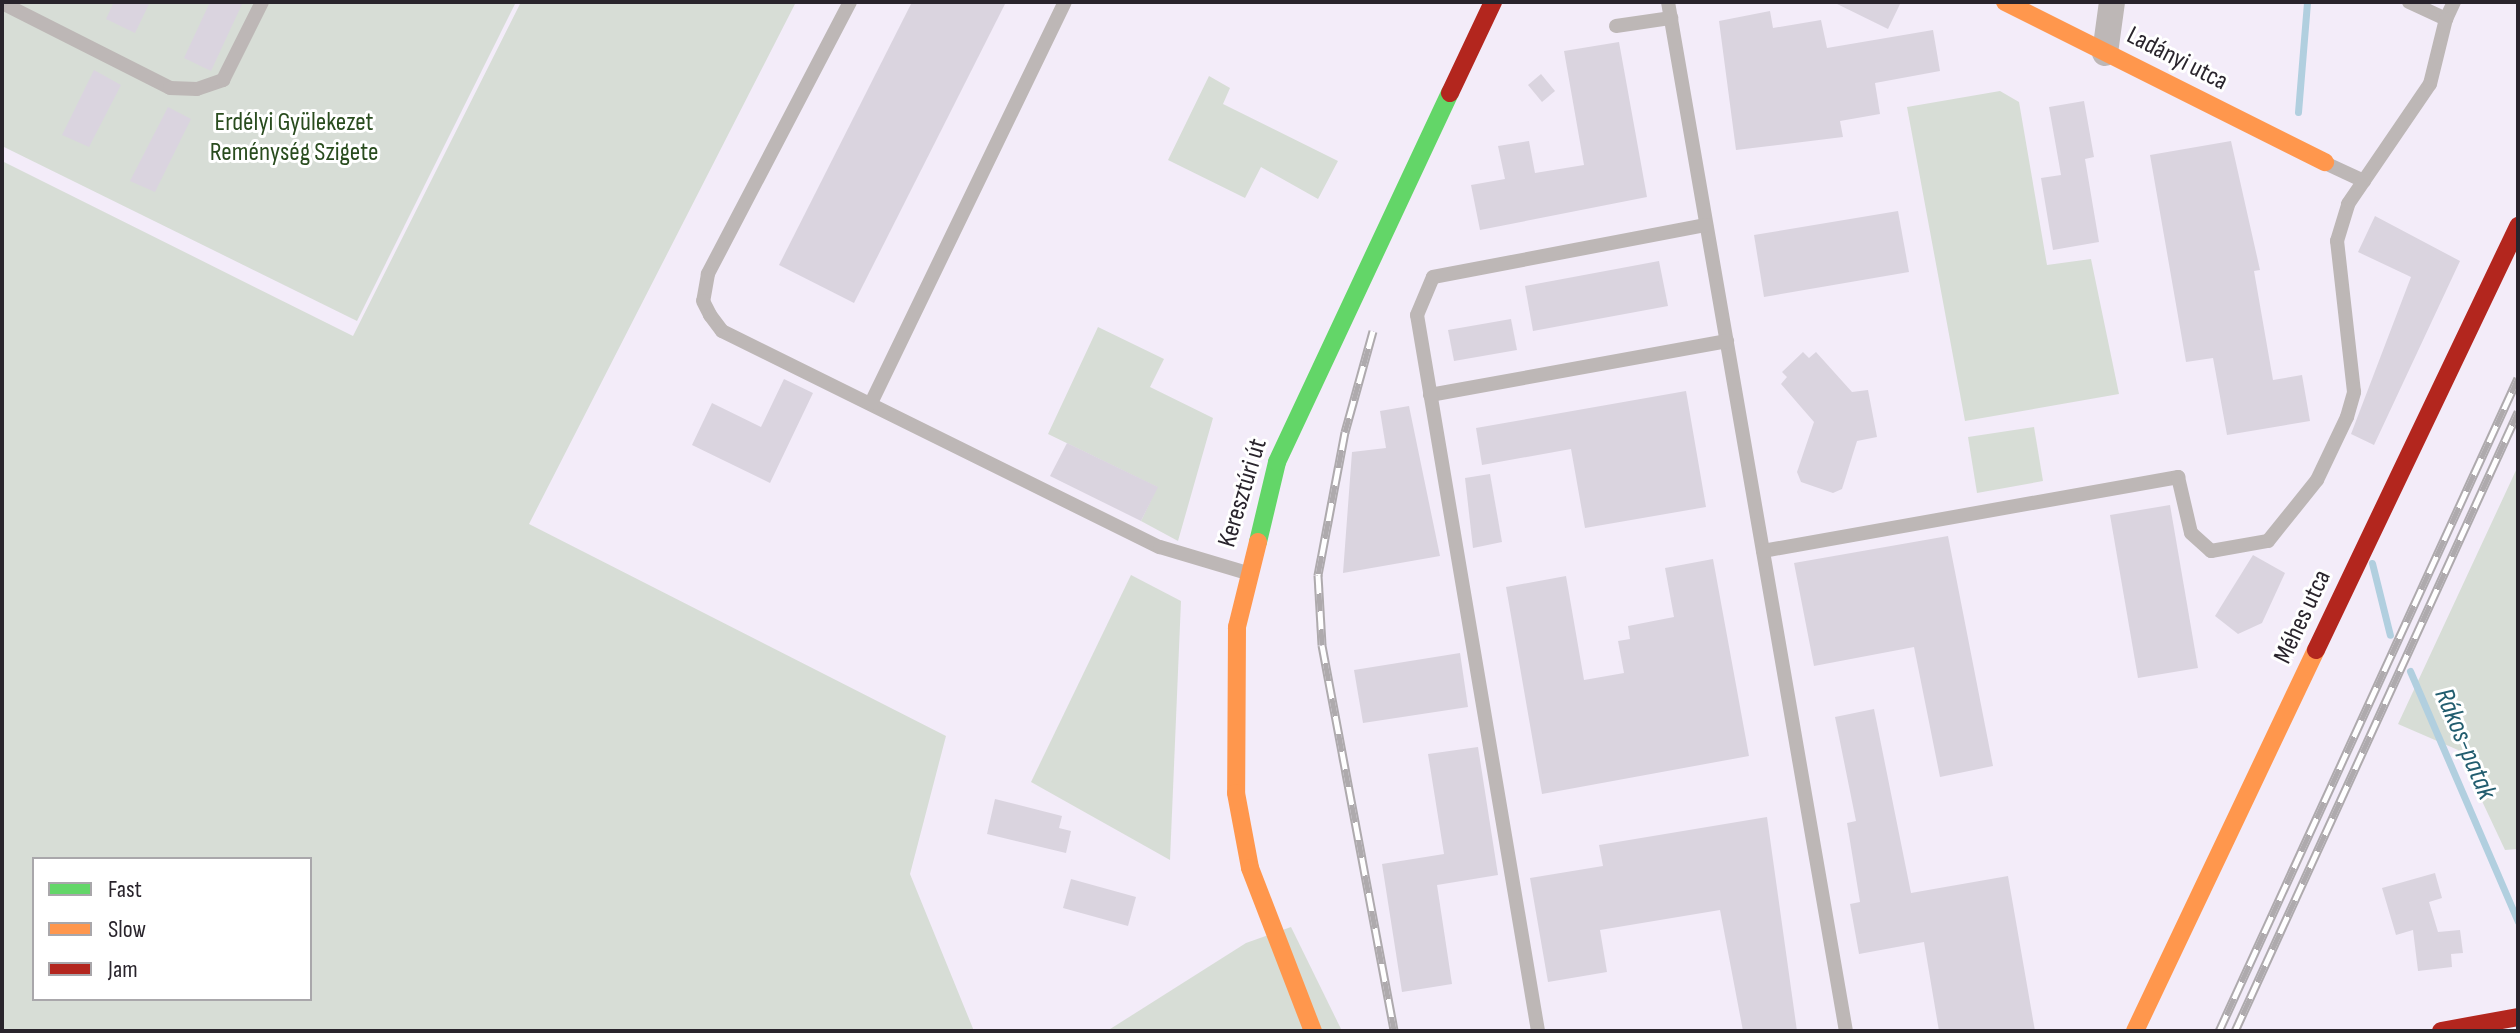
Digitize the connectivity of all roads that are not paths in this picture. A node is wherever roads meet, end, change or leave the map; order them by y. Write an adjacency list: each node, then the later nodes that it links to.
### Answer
1 (262, 2): 10 (lane)
2 (850, 2): 21 (lane)
3 (1065, 2): 21 (lane)
4 (1493, 2): 23 (street, Keresztúri út)
5 (1668, 2): 11 (lane)
6 (2005, 2): 14 (street, Ladányi utca)
7 (2112, 2): 14 (street)
8 (2409, 2): 12 (lane)
9 (2454, 2): 12 (lane)
10 (5, 3)
11 (1671, 18): 13 (lane); 17 (lane)
12 (2446, 19): 16 (lane)
13 (1616, 26)
14 (2105, 53): 15 (street, Ladányi utca)
15 (2325, 162): 16 (lane)
16 (2364, 181): 22 (lane)
17 (1706, 225): 19 (lane); 20 (lane)
18 (2518, 226): 28 (street, Méhes utca)
19 (1727, 341): 20 (lane); 22 (lane)
20 (1430, 395): 26 (lane)
21 (871, 403): 23 (lane)
22 (1763, 551): 27 (lane)
23 (1247, 573): 25 (street, Keresztúri út)
24 (2518, 1017): 29 (street)
25 (1313, 1031)
26 (1538, 1031)
27 (1846, 1031)
28 (2135, 1031)
29 (2441, 1031)

